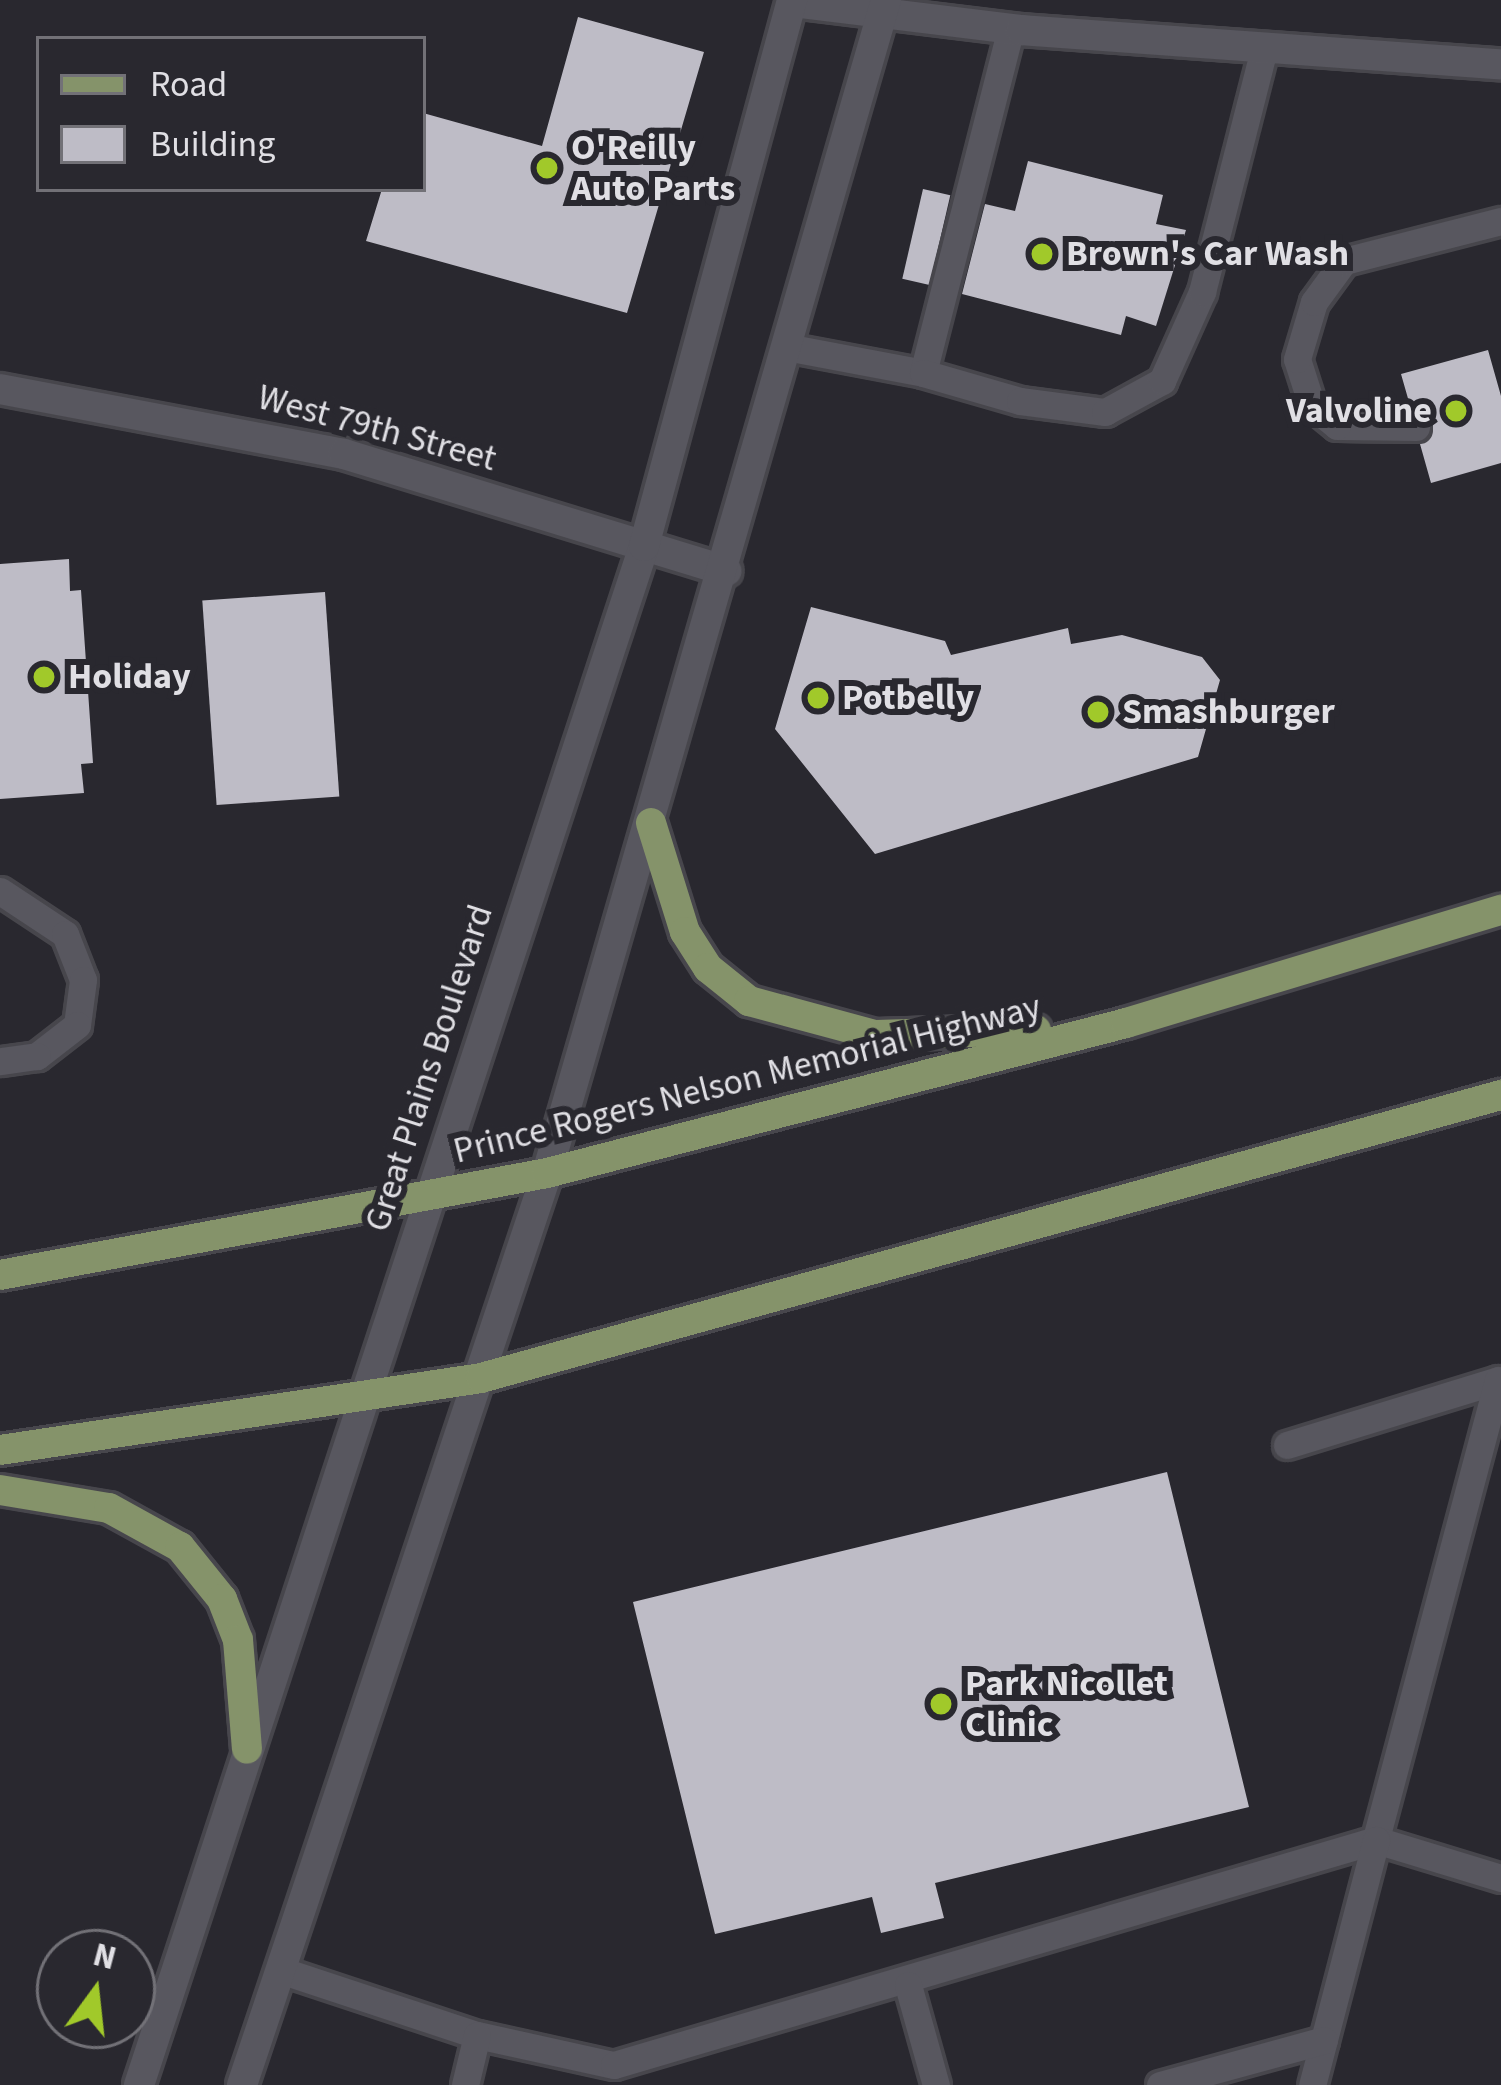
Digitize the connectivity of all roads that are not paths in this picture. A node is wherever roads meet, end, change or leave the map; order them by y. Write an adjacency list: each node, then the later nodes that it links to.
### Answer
1 (792, 1): 2 (street); 11 (street, Great Plains Boulevard)
2 (886, 4): 3 (street); 7 (street)
3 (1011, 28): 4 (street); 8 (lane)
4 (1264, 48): 5 (street); 8 (lane)
5 (1501, 64)
6 (1501, 221): 10 (lane)
7 (786, 347): 8 (lane); 12 (street)
8 (923, 373)
9 (0, 389): 11 (street, West 79th Street)
10 (1416, 427)
11 (644, 546): 12 (street, West 79th Street); 20 (street, Great Plains Boulevard)
12 (726, 571): 13 (street)
13 (651, 823): 16 (main road); 19 (street)
14 (0, 891): 17 (lane)
15 (1501, 910): 16 (main road, Prince Rogers Nelson Memorial Highway)
16 (1126, 1023): 19 (main road, Prince Rogers Nelson Memorial Highway)
17 (0, 1061)
18 (1501, 1095): 22 (main road)
19 (547, 1173): 20 (main road, Prince Rogers Nelson Memorial Highway); 22 (street)
20 (430, 1199): 21 (main road, Prince Rogers Nelson Memorial Highway); 23 (street, Great Plains Boulevard)
21 (0, 1275)
22 (481, 1378): 23 (main road); 30 (street)
23 (358, 1401): 25 (main road); 27 (street, Great Plains Boulevard)
24 (1287, 1445): 28 (lane)
25 (0, 1450)
26 (0, 1490): 27 (main road)
27 (247, 1749): 34 (street, Great Plains Boulevard)
28 (1376, 1840): 29 (lane); 31 (lane); 33 (lane)
29 (1501, 1878)
30 (280, 1970): 32 (lane); 35 (street)
31 (908, 1985): 32 (lane); 37 (lane)
32 (477, 2035): 36 (lane)
33 (1324, 2040): 38 (lane); 39 (lane)
34 (139, 2085)
35 (242, 2085)
36 (465, 2085)
37 (936, 2085)
38 (1160, 2085)
39 (1312, 2085)

